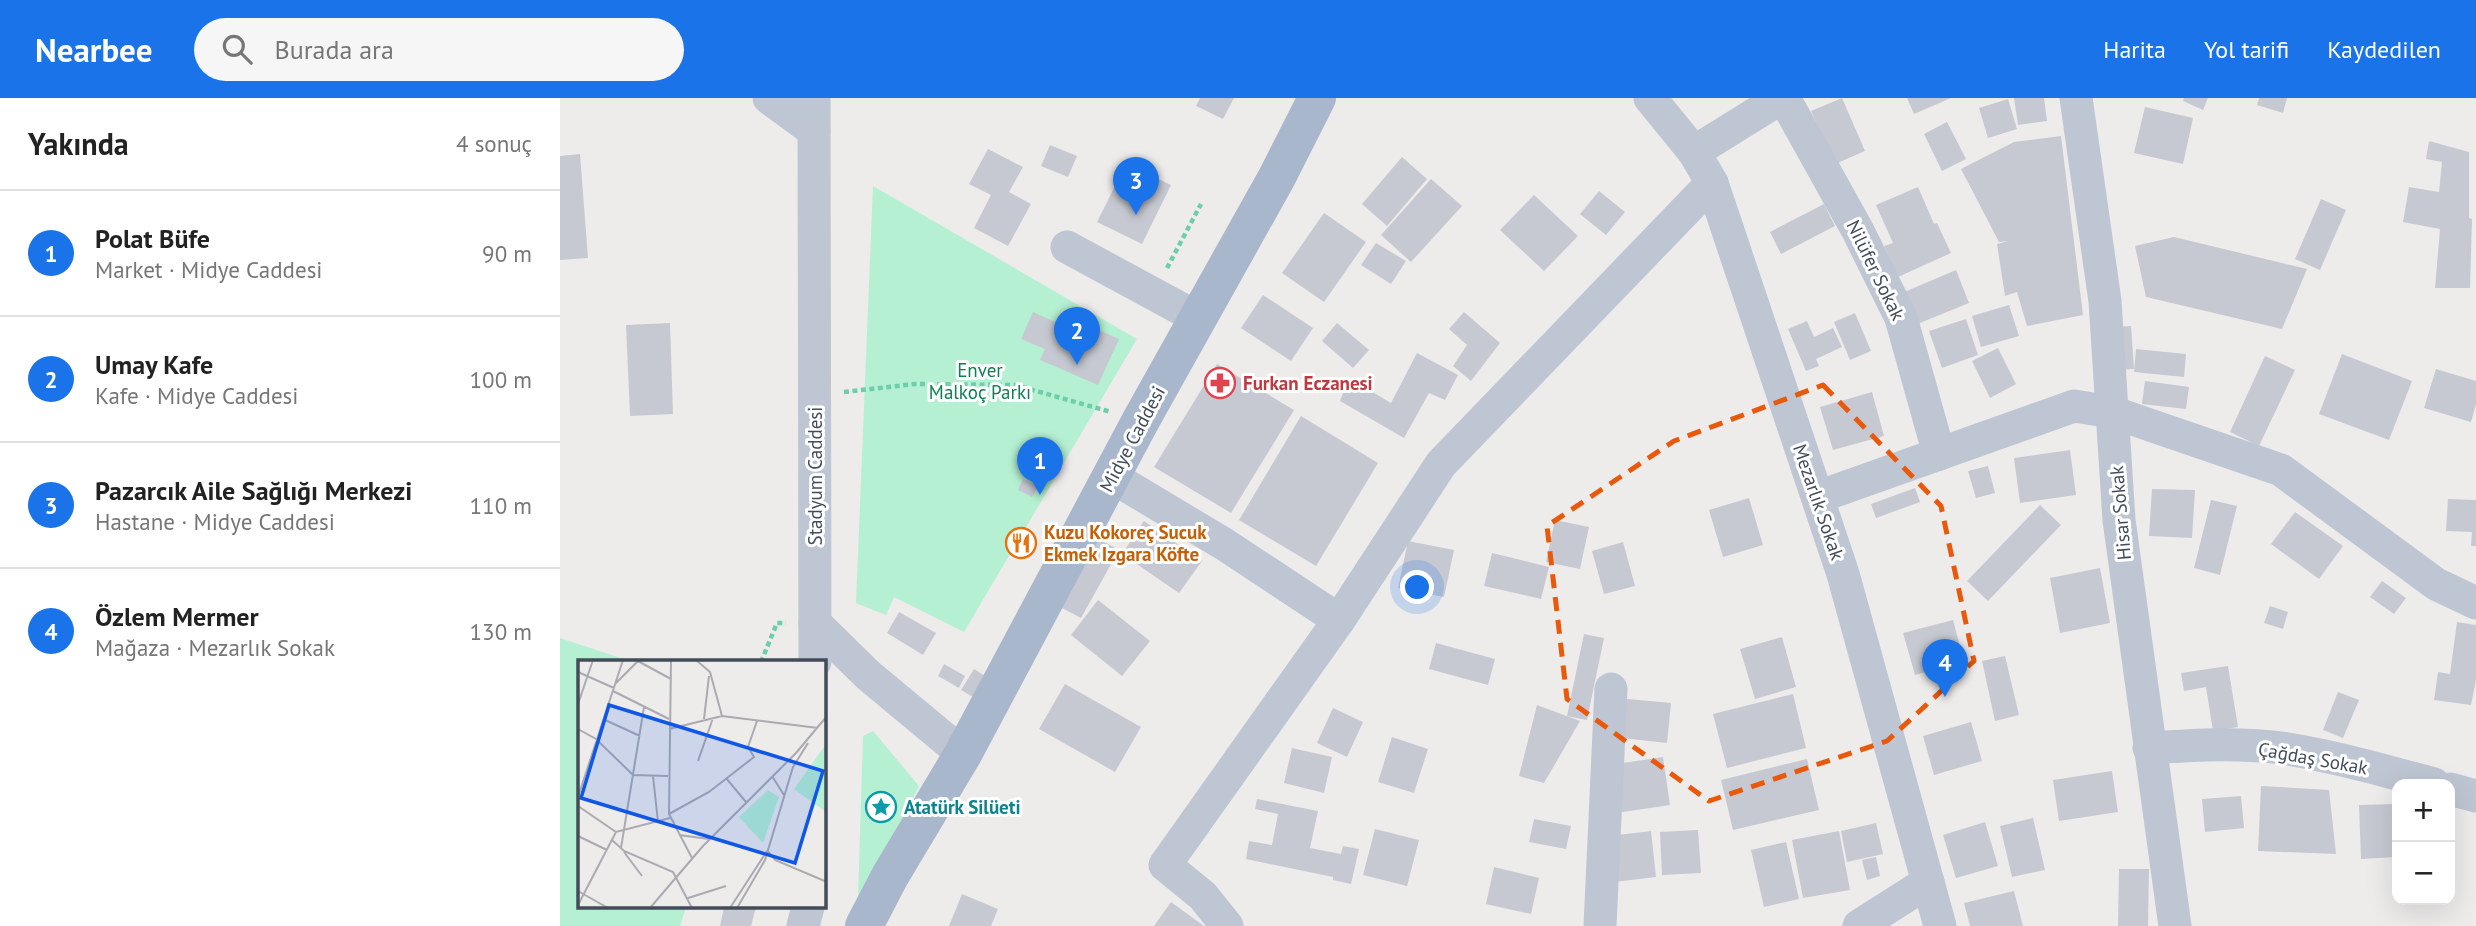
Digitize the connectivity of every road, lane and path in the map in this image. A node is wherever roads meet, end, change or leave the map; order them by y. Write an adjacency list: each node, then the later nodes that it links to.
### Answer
1 (769, 98): 8 (street)
2 (814, 98): 8 (street, Stadyum Caddesi)
3 (838, 98): 8 (street)
4 (1317, 98): 14 (main road, Midye Caddesi)
5 (1650, 98): 9 (street, Mezarlık Sokak)
6 (1783, 98): 9 (street); 18 (street, Nilüfer Sokak)
7 (2076, 98): 17 (street, Hisar Sokak)
8 (814, 131): 15 (street, Stadyum Caddesi)
9 (1694, 152): 10 (street, Mezarlık Sokak)
10 (1712, 183): 20 (street, Mezarlık Sokak); 22 (street)
11 (1200, 204): 13 (path)
12 (1067, 247): 13 (street)
13 (1153, 294): 14 (street)
14 (1198, 318): 19 (main road, Midye Caddesi)
15 (815, 394): 16 (path); 23 (street, Stadyum Caddesi)
16 (1112, 412)
17 (2112, 412): 18 (street); 21 (street); 26 (street, Hisar Sokak)
18 (1938, 454): 20 (street)
19 (1112, 477): 22 (street); 27 (main road, Midye Caddesi)
20 (1818, 497): 31 (street, Mezarlık Sokak)
21 (2476, 603)
22 (1339, 620): 35 (street)
23 (815, 623): 24 (street, Stadyum Caddesi); 27 (street)
24 (815, 660)
25 (1611, 689): 36 (street)
26 (2149, 748): 28 (street, Çağdaş Sokak); 39 (street, Hisar Sokak)
27 (963, 754): 34 (main road, Midye Caddesi)
28 (2415, 779)
29 (2455, 790): 30 (street)
30 (2476, 796)
31 (1928, 882): 37 (street); 38 (street, Mezarlık Sokak)
32 (807, 908): 33 (street)
33 (803, 926)
34 (864, 926)
35 (1227, 926)
36 (1600, 926)
37 (1859, 926)
38 (1940, 926)
39 (2175, 926)

